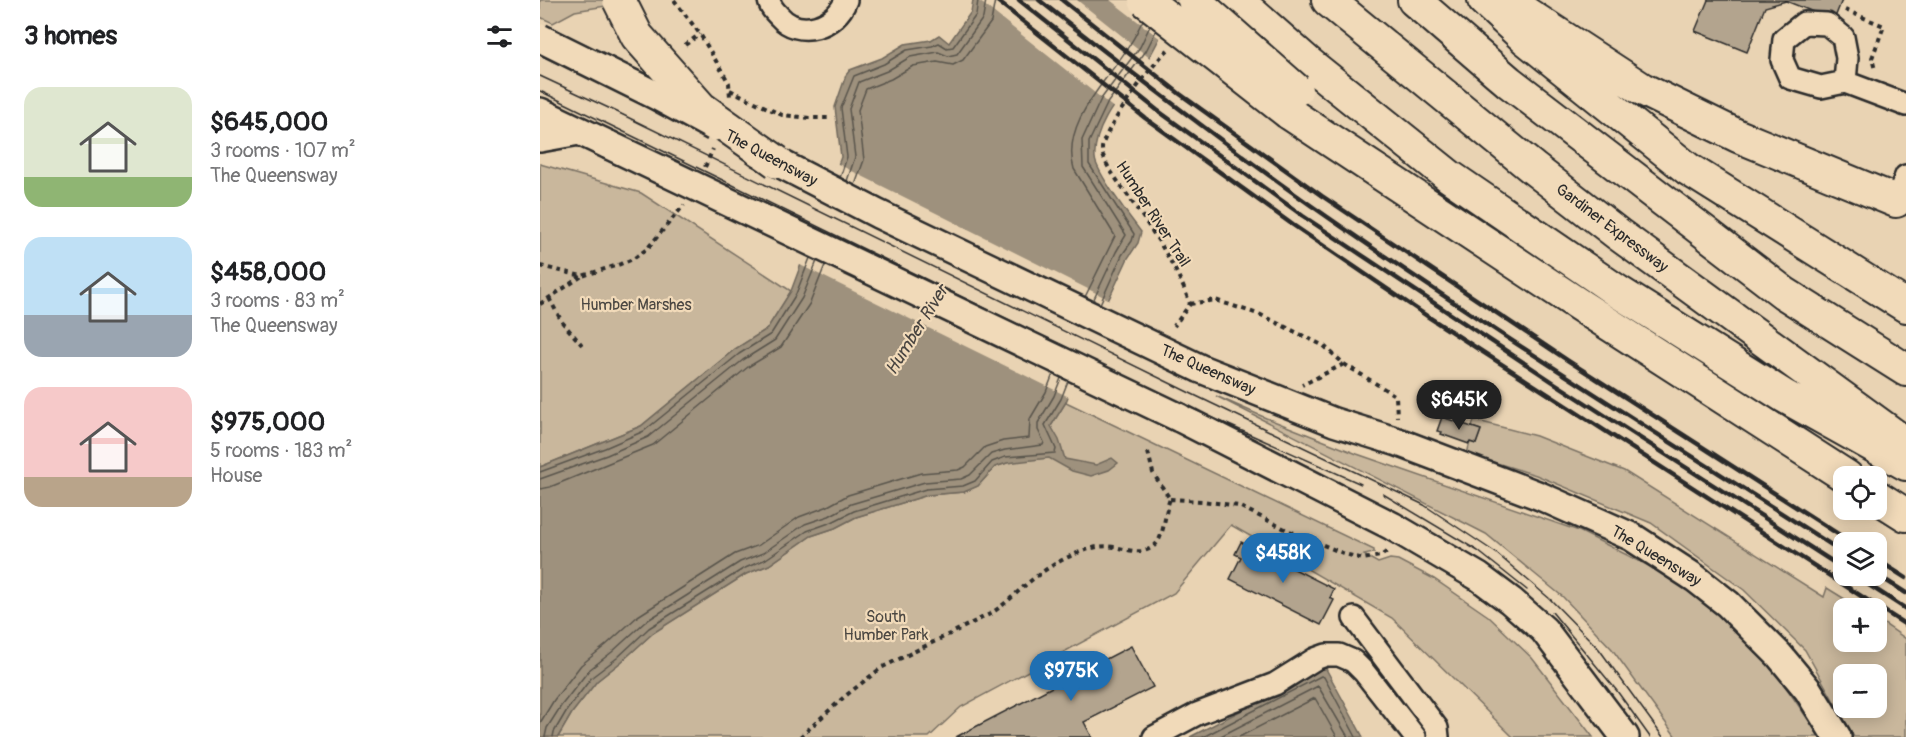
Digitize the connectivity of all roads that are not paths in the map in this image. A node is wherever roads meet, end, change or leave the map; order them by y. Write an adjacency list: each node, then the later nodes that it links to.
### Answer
1 (619, 0): 18 (highway, bridge)
2 (769, 0): 3 (lane)
3 (846, 0)
4 (1145, 0): 13 (highway, bridge)
5 (1194, 0): 13 (highway, bridge)
6 (1237, 0): 13 (highway)
7 (1414, 0): 21 (highway)
8 (1484, 0): 20 (highway)
9 (1510, 0): 19 (highway)
10 (1333, 5): 22 (highway, Gardiner Expressway)
11 (540, 38): 18 (main road, The Queensway, bridge)
12 (1845, 82): 14 (lane)
13 (1298, 89): 23 (highway); 24 (highway)
14 (1906, 105)
15 (540, 112): 16 (main road)
16 (579, 131): 17 (main road); 31 (main road, bridge)
17 (540, 138)
18 (777, 162): 32 (main road, The Queensway, bridge)
19 (1903, 196)
20 (1906, 306)
21 (1906, 370)
22 (1906, 444)
23 (1906, 464)
24 (1833, 468)
25 (1887, 503): 26 (highway)
26 (1906, 515)
27 (1354, 618): 30 (lane)
28 (1155, 737): 29 (lane)
29 (1415, 737)
30 (1438, 737)
31 (1625, 737)
32 (1837, 737)

